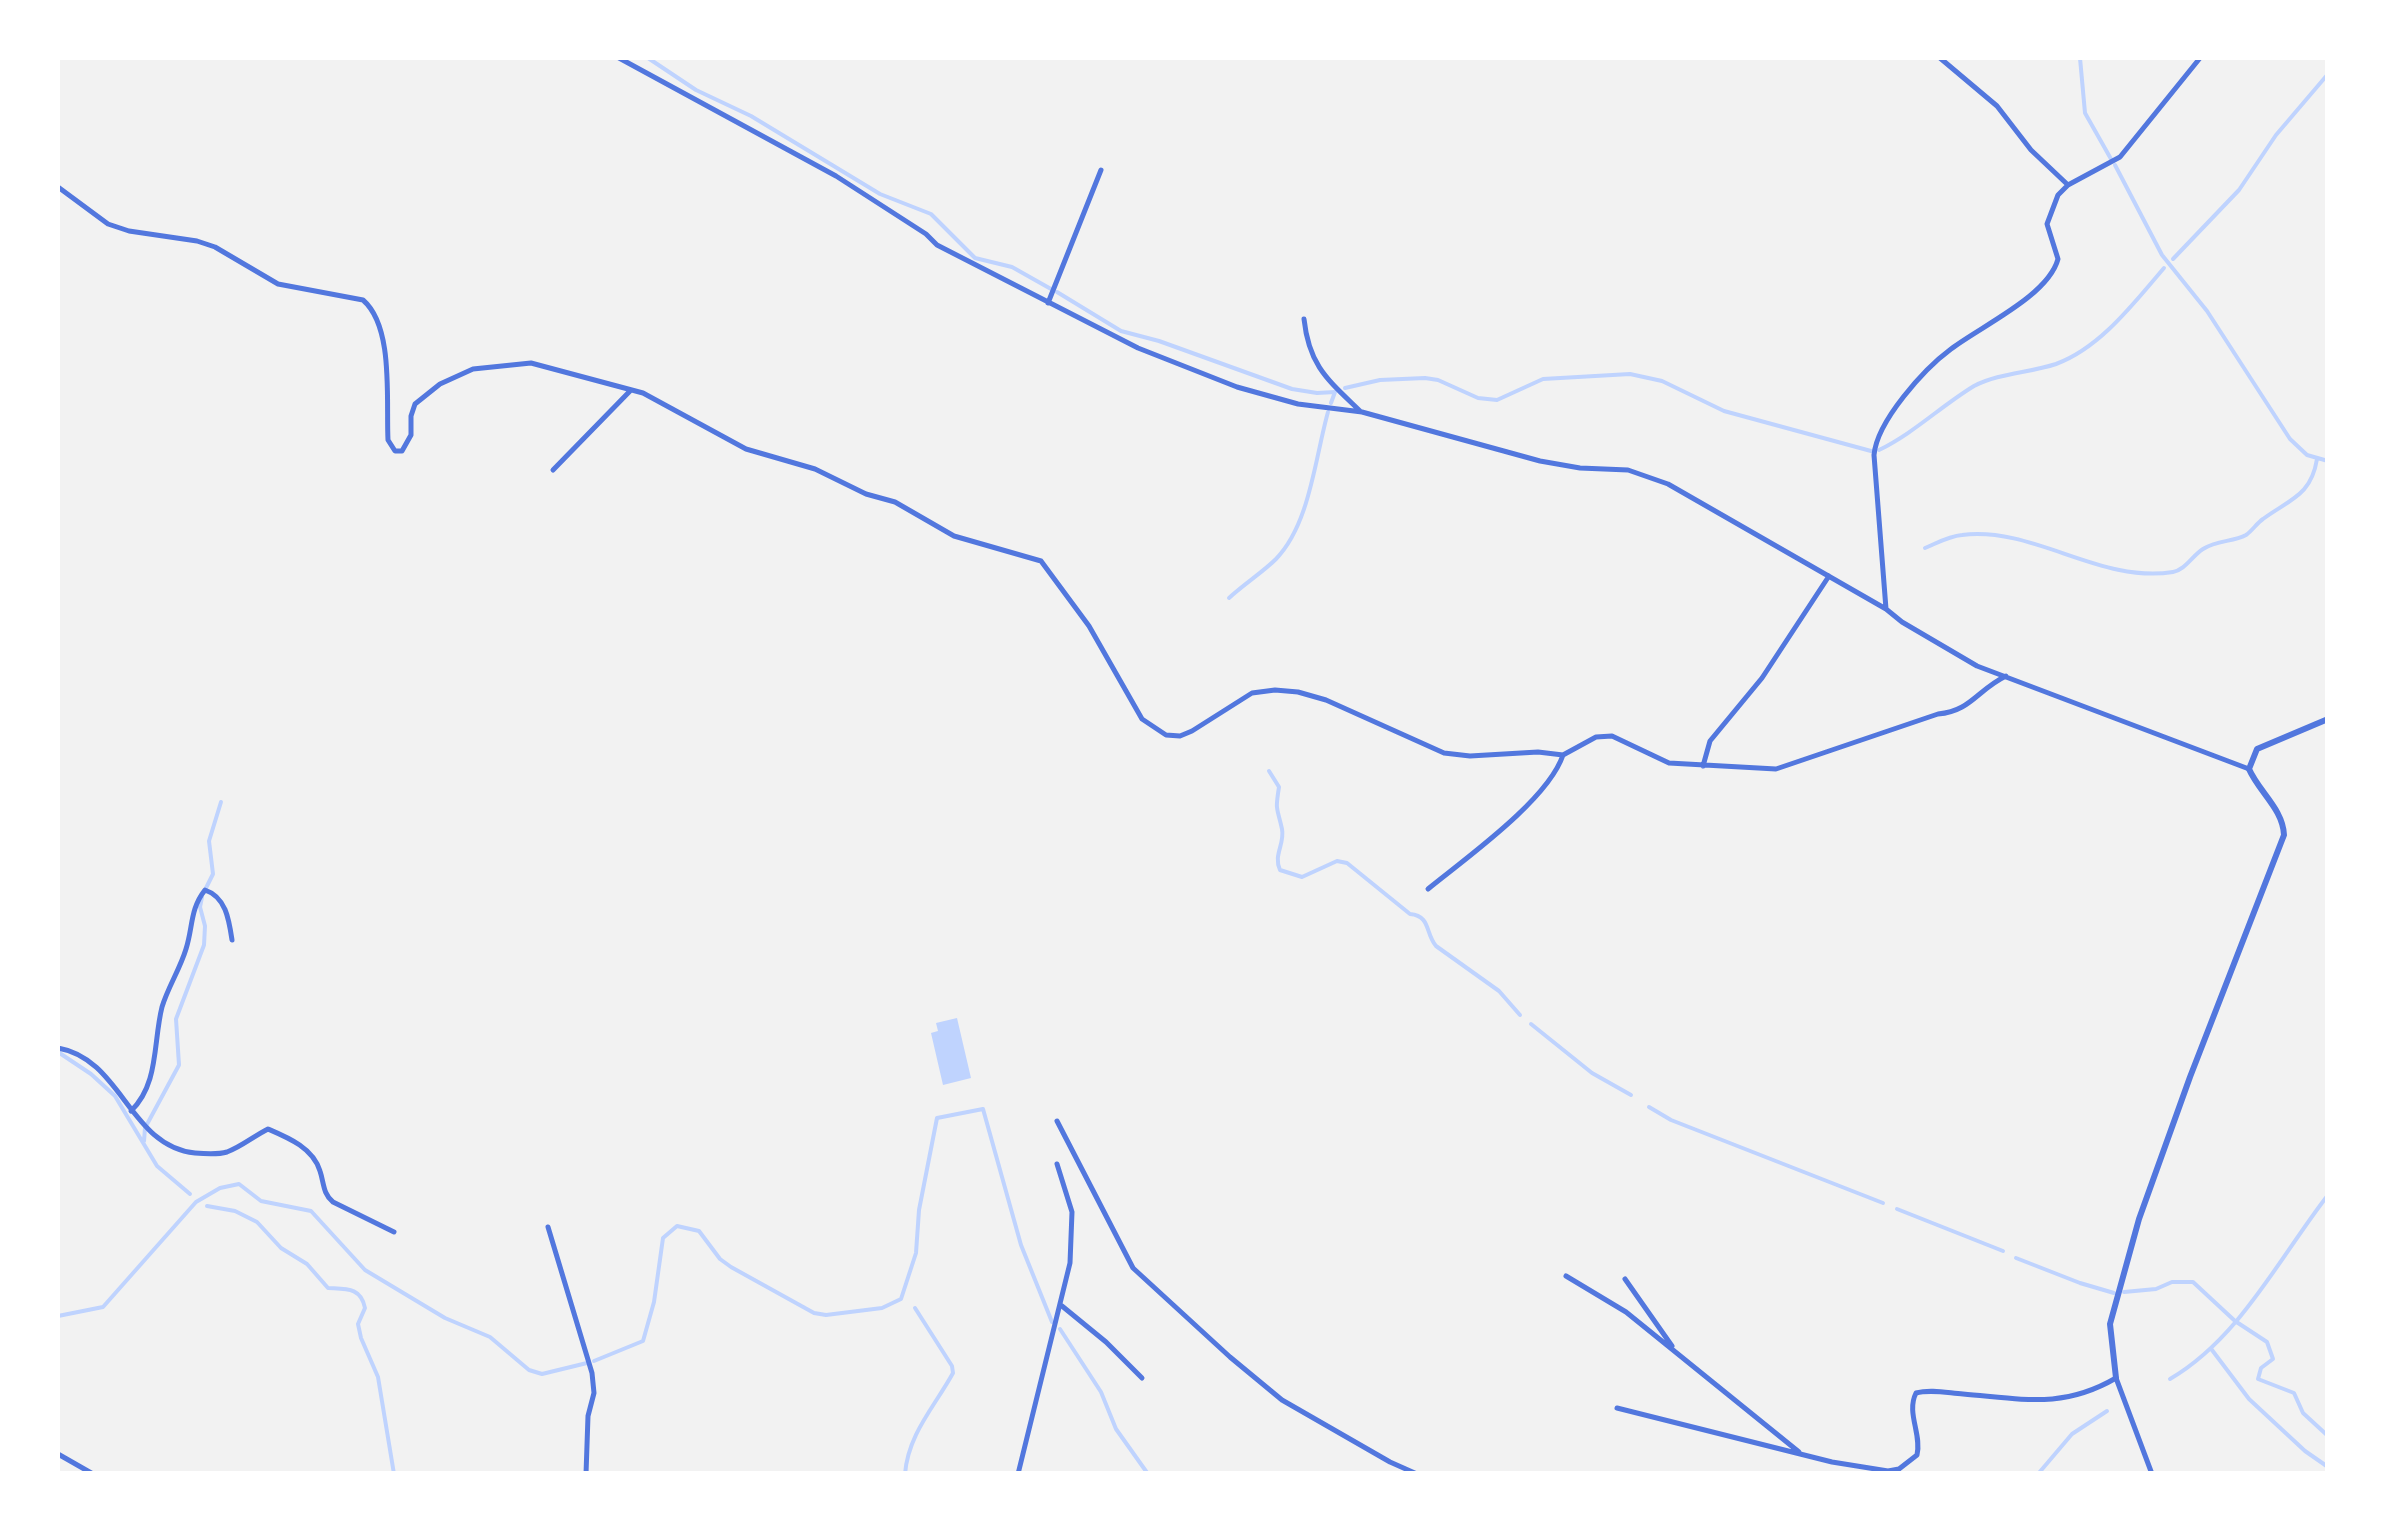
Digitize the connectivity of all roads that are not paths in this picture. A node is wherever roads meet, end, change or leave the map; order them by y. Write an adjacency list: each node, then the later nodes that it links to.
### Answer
1 (620, 58): 7 (street)
2 (1940, 58): 5 (street)
3 (2200, 58): 5 (street)
4 (1102, 170): 7 (street)
5 (2068, 185): 13 (street)
6 (58, 187): 9 (street)
7 (1048, 303): 10 (street)
8 (1304, 319): 10 (street)
9 (631, 390): 11 (street); 16 (street)
10 (1362, 412): 12 (street)
11 (553, 470)
12 (1829, 576): 13 (street); 17 (street)
13 (1886, 609): 14 (street)
14 (2006, 676): 17 (street); 18 (street)
15 (2328, 720): 18 (street)
16 (1563, 755): 17 (street); 19 (street)
17 (1703, 766)
18 (2249, 769): 32 (street)
19 (1428, 888)
20 (232, 940): 22 (street)
21 (58, 1048): 22 (street)
22 (131, 1111): 26 (street)
23 (1057, 1122): 40 (street)
24 (1057, 1164): 29 (street)
25 (548, 1226): 38 (street)
26 (394, 1232)
27 (1566, 1276): 30 (street)
28 (1625, 1280): 30 (street)
29 (1062, 1306): 31 (street); 39 (street)
30 (1677, 1353): 35 (street)
31 (1142, 1378)
32 (2116, 1378): 36 (street); 42 (street)
33 (1617, 1408): 35 (street)
34 (58, 1454): 37 (street)
35 (1803, 1455): 36 (street)
36 (1869, 1468): 41 (street)
37 (93, 1474)
38 (586, 1474)
39 (1018, 1474)
40 (1417, 1474)
41 (1862, 1474)
42 (2152, 1474)

